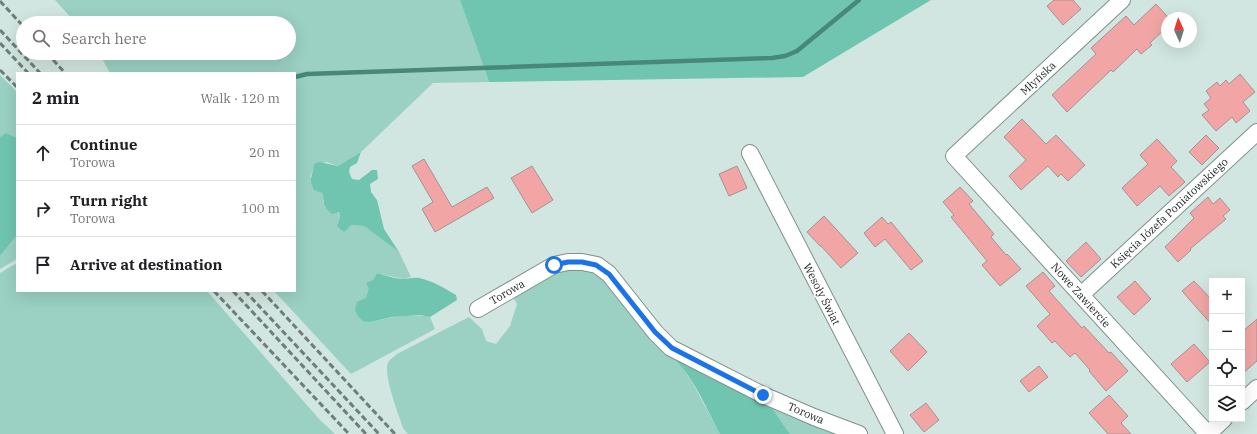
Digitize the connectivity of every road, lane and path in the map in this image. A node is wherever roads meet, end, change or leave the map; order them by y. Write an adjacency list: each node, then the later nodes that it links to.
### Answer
1 (1122, 0): 2 (street, Młyńska)
2 (1105, 6): 5 (street, Młyńska)
3 (1257, 132): 6 (street, Księcia Józefa Poniatowskiego)
4 (750, 153): 12 (street, Wesoły Świat)
5 (954, 156): 6 (street, Nowe Zawiercie)
6 (1081, 295): 13 (street, Nowe Zawiercie)
7 (478, 308): 11 (street, Torowa)
8 (1257, 388): 9 (street)
9 (1245, 399)
10 (1221, 422): 13 (street)
11 (858, 434)
12 (895, 434)
13 (1208, 434)

